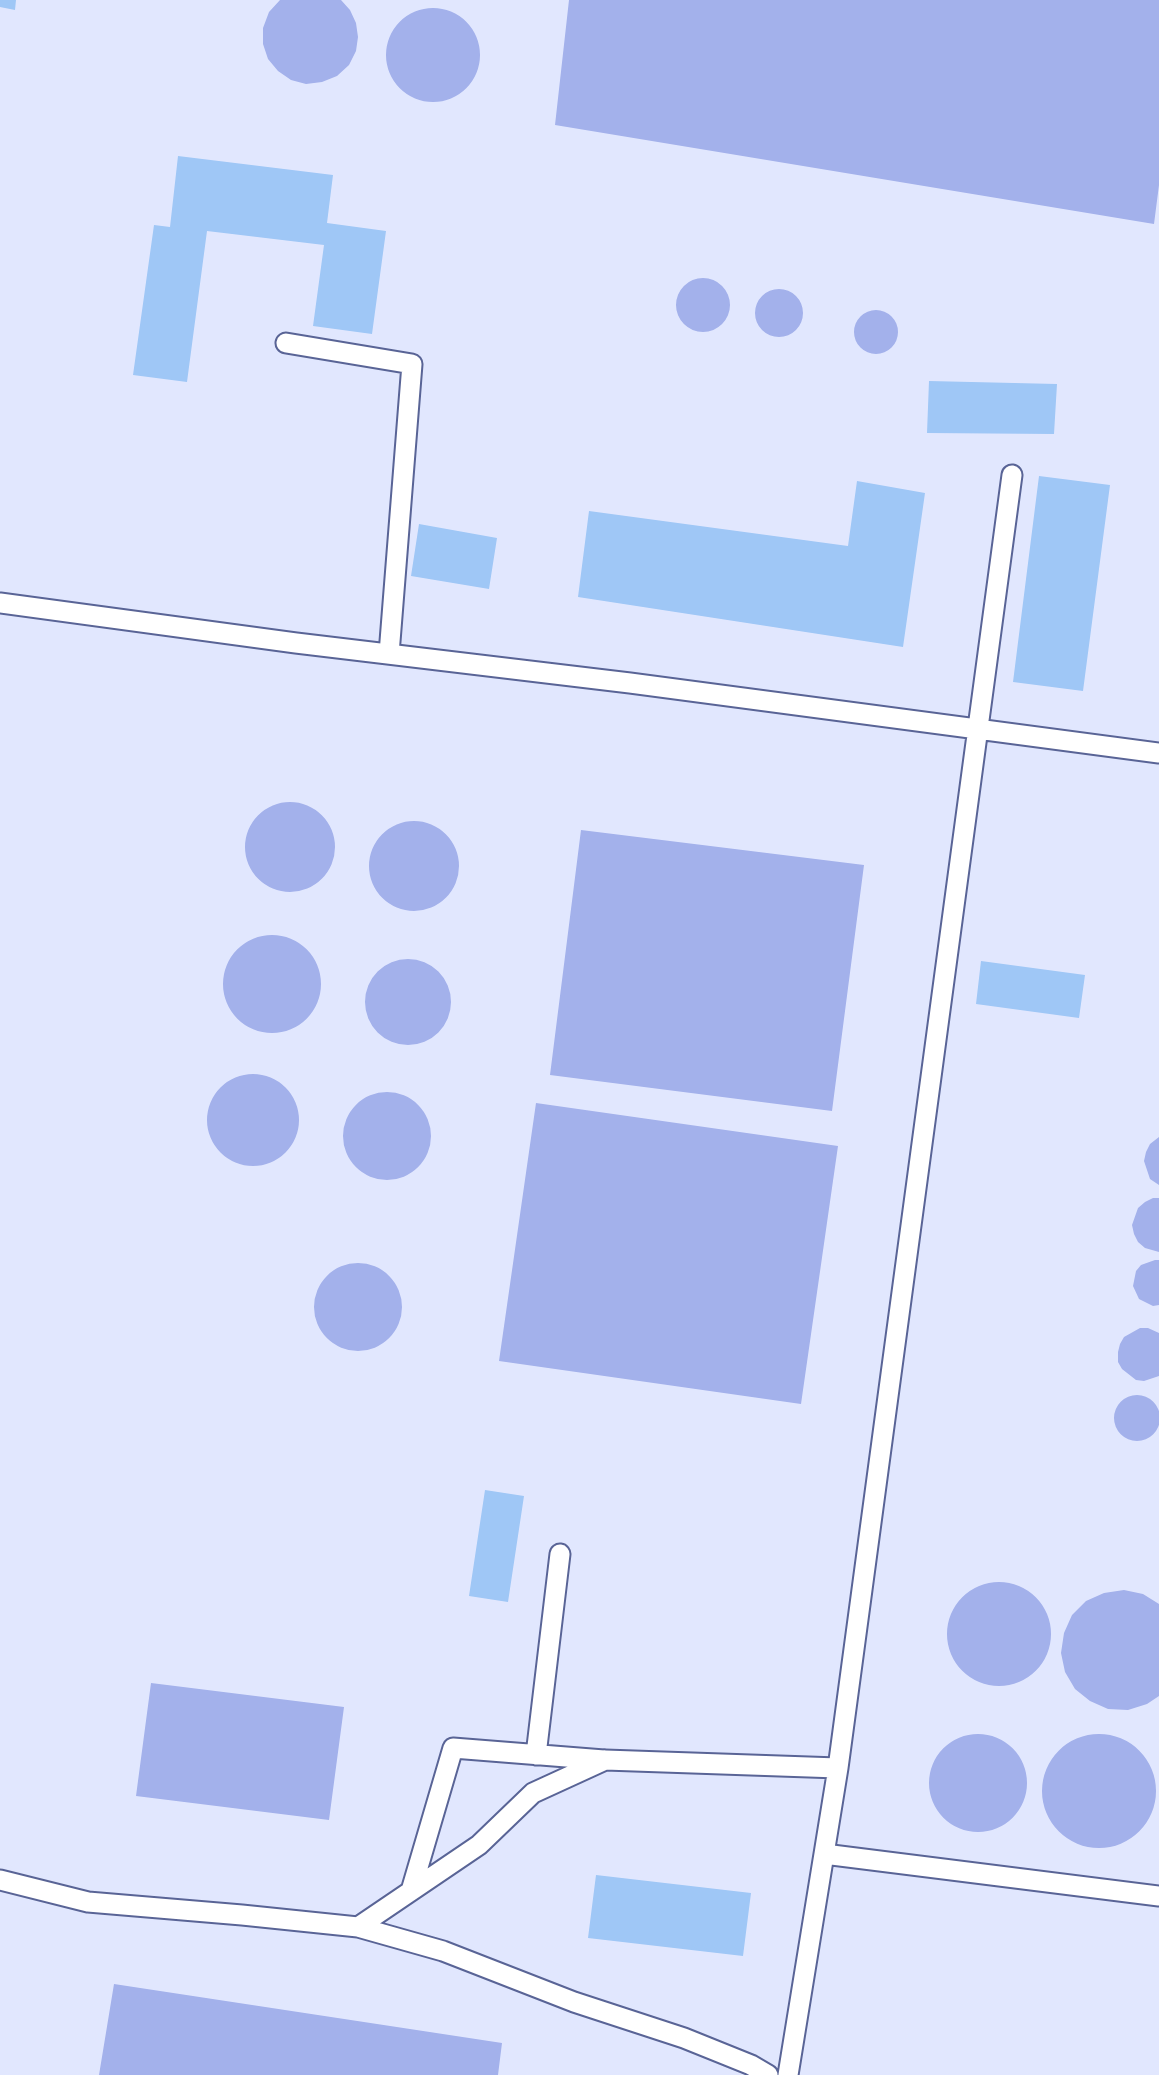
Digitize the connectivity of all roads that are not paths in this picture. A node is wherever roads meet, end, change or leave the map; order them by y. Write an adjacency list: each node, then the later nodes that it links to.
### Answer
1 (286, 343): 4 (lane)
2 (1012, 475): 5 (lane)
3 (0, 603): 4 (lane)
4 (390, 654): 5 (lane)
5 (978, 729): 6 (lane); 10 (lane)
6 (1159, 753)
7 (560, 1554): 8 (lane)
8 (536, 1755): 9 (lane); 13 (lane)
9 (605, 1760): 10 (lane); 13 (lane)
10 (838, 1768): 11 (lane)
11 (824, 1854): 14 (lane); 17 (lane)
12 (0, 1880): 15 (lane)
13 (411, 1891): 15 (lane)
14 (1159, 1896)
15 (358, 1927): 16 (lane)
16 (768, 2075)
17 (788, 2075)

